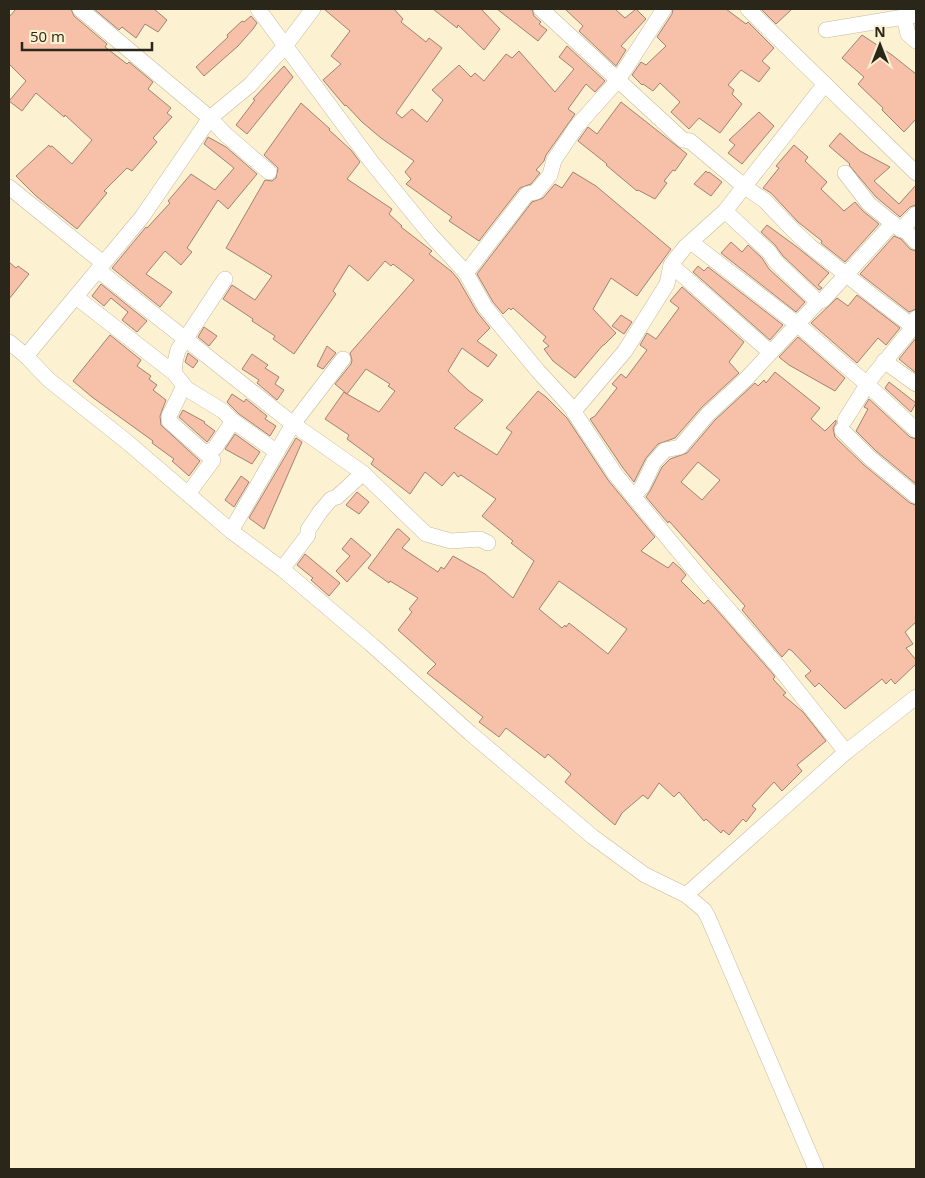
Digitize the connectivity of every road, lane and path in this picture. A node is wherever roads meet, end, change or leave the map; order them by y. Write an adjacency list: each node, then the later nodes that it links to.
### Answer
1 (80, 9): 13 (street)
2 (258, 9): 10 (street)
3 (313, 9): 10 (street)
4 (541, 9): 11 (street)
5 (664, 9): 11 (street)
6 (748, 9): 12 (street)
7 (910, 16): 8 (street); 9 (street)
8 (826, 30)
9 (916, 41)
10 (285, 46): 13 (street); 26 (street)
11 (618, 80): 18 (street); 26 (street)
12 (825, 84): 16 (street); 18 (street)
13 (210, 118): 14 (street); 25 (street)
14 (269, 172)
15 (845, 173): 21 (street)
16 (916, 173)
17 (9, 187): 25 (street)
18 (745, 187): 19 (street); 27 (street)
19 (726, 211): 22 (street); 30 (street)
20 (916, 214): 21 (street)
21 (898, 226): 23 (street); 27 (street)
22 (691, 242): 24 (street); 32 (street)
23 (916, 242)
24 (671, 266): 35 (street); 43 (street)
25 (101, 267): 29 (street); 33 (street)
26 (466, 273): 43 (street)
27 (846, 274): 30 (street); 31 (street)
28 (226, 278): 33 (street)
29 (76, 296): 36 (street); 39 (street)
30 (818, 302): 32 (street)
31 (914, 321): 38 (street)
32 (796, 324): 35 (street); 41 (street)
33 (185, 339): 39 (street); 45 (street)
34 (9, 342): 36 (street)
35 (770, 352): 51 (street)
36 (26, 356): 50 (street)
37 (343, 359): 45 (street)
38 (884, 361): 40 (street); 41 (street)
39 (174, 373): 42 (street)
40 (916, 384)
41 (868, 385): 46 (street); 52 (street)
42 (184, 386): 44 (street); 48 (street)
43 (574, 411): 51 (street)
44 (233, 421): 47 (street); 48 (street)
45 (293, 424): 47 (street); 49 (street)
46 (916, 430)
47 (277, 452): 53 (street)
48 (206, 453): 50 (street)
49 (363, 473): 54 (street); 55 (street)
50 (188, 494): 53 (street)
51 (633, 496): 57 (street)
52 (916, 496)
53 (232, 531): 55 (street)
54 (488, 542)
55 (282, 570): 58 (street)
56 (916, 697): 57 (street)
57 (846, 752): 58 (street)
58 (686, 895): 59 (street)
59 (816, 1169)

